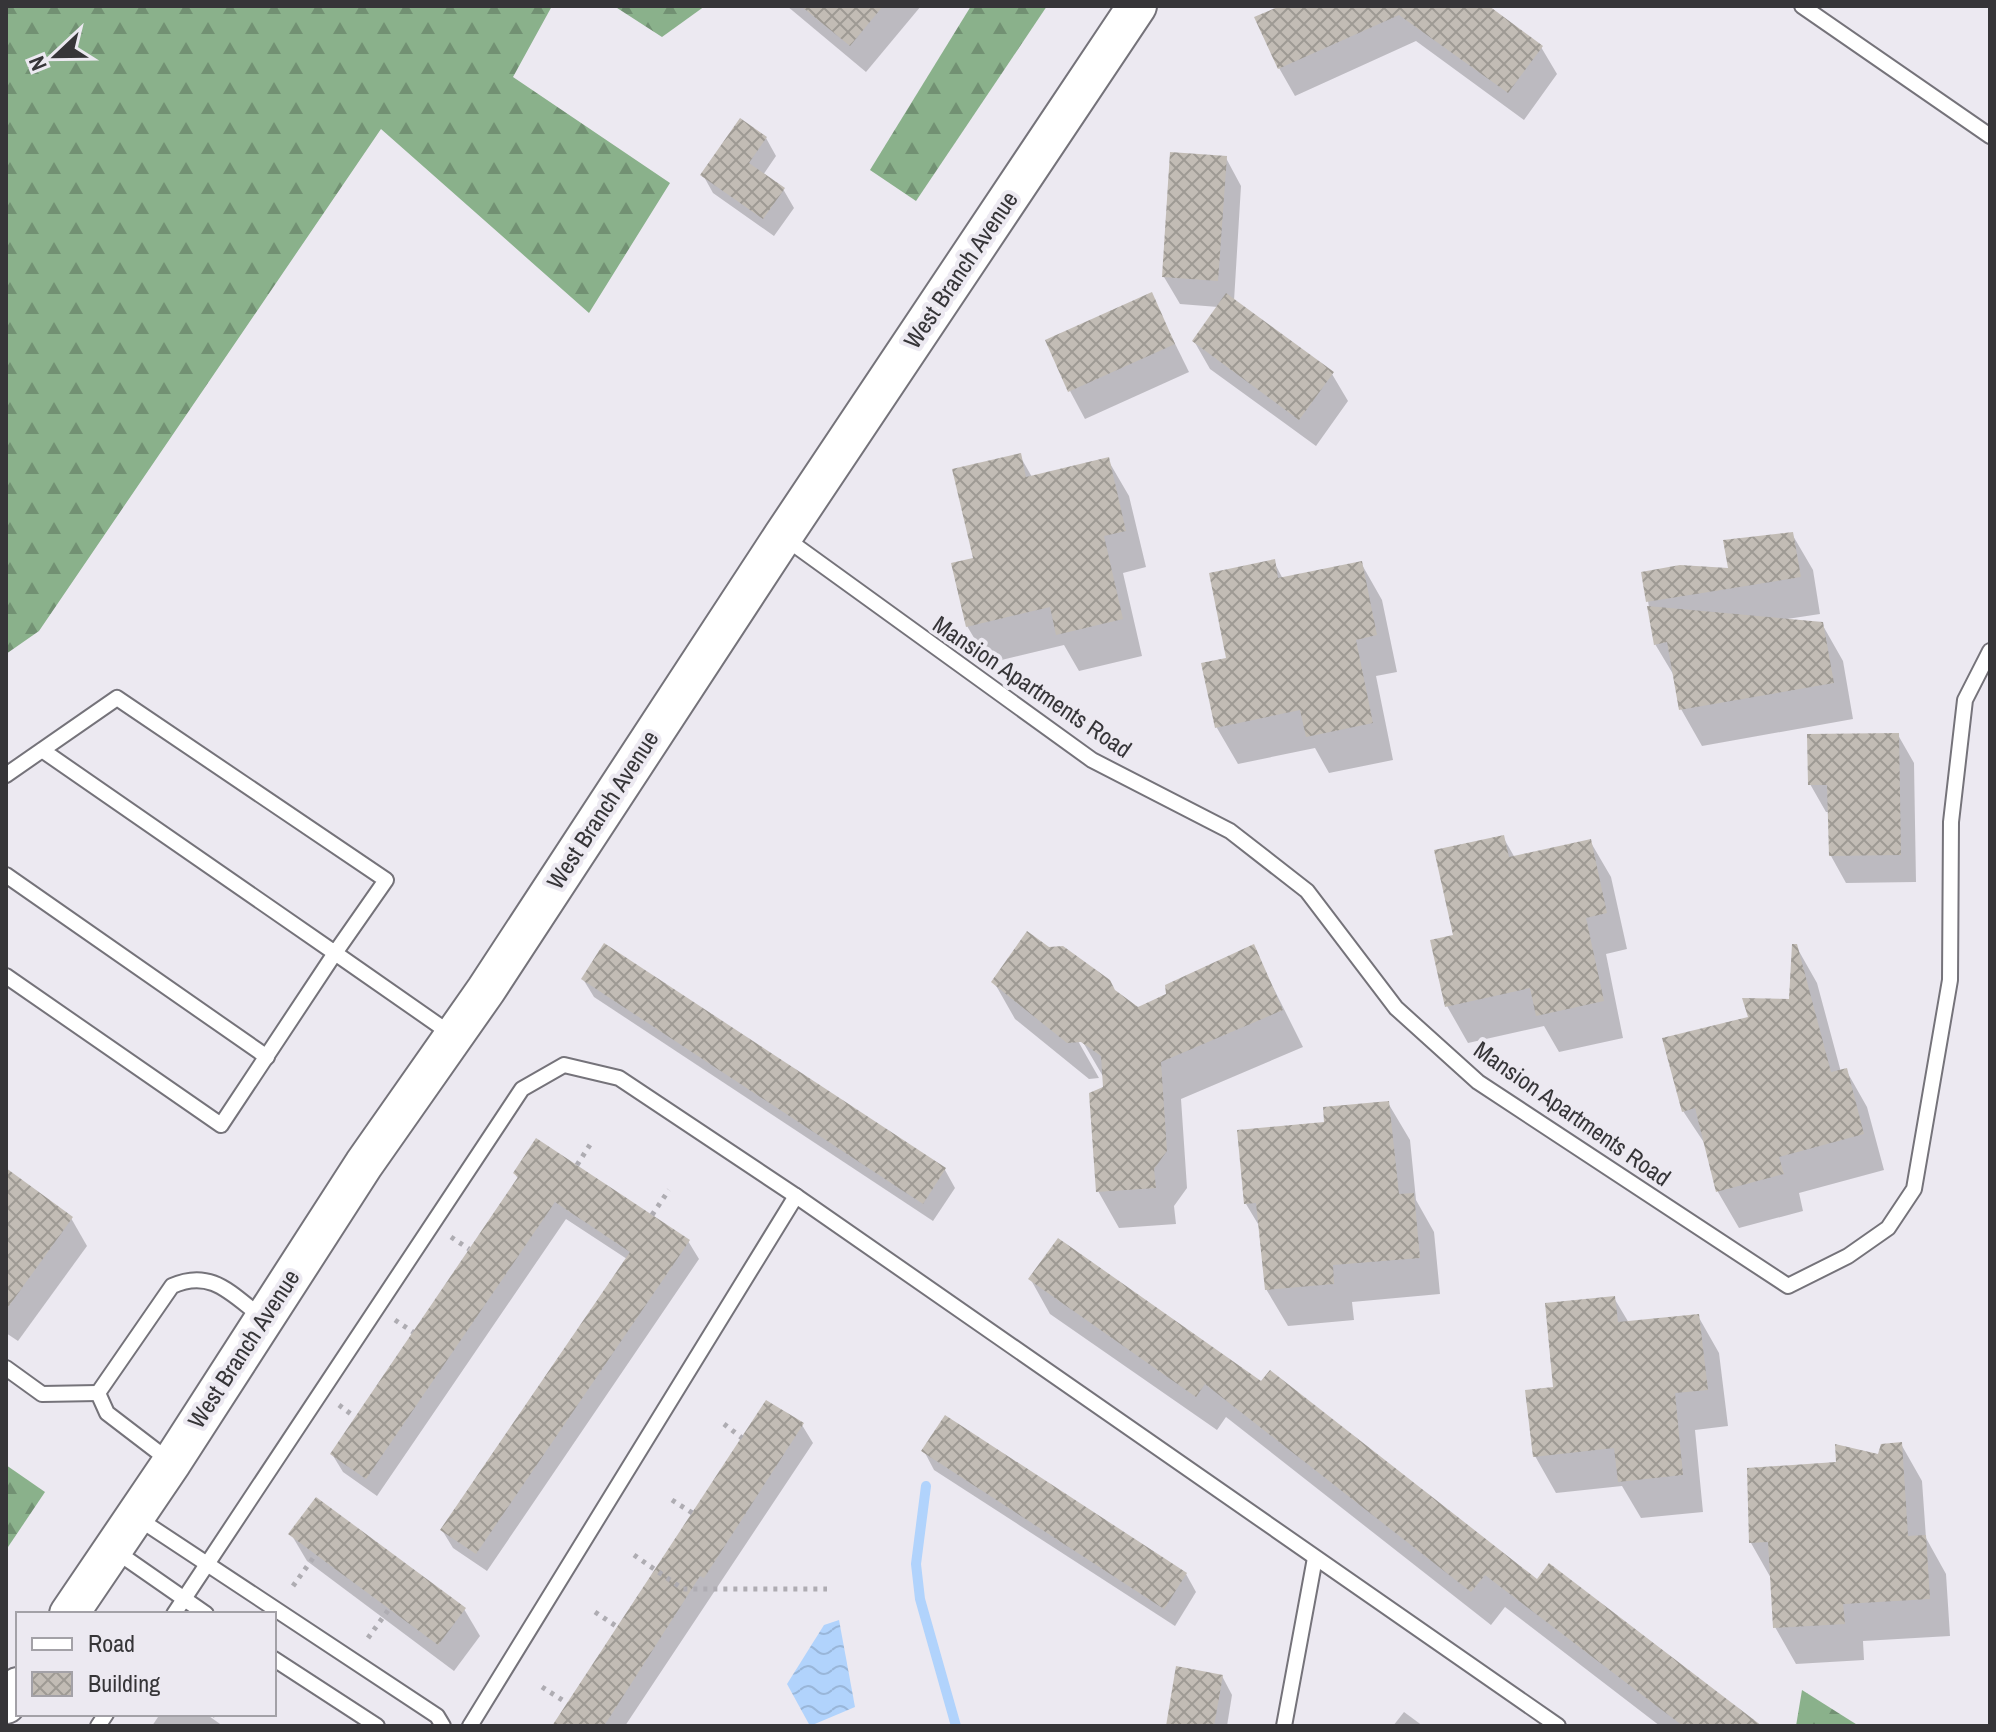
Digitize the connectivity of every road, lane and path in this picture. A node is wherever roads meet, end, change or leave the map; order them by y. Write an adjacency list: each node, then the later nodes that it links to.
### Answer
1 (1137, 6): 4 (street, West Branch Avenue)
2 (1802, 6): 3 (lane)
3 (1990, 136)
4 (783, 536): 5 (lane, Mansion Apartments Road); 11 (street, West Branch Avenue)
5 (1990, 651)
6 (42, 750): 7 (lane); 9 (lane); 9 (lane)
7 (6, 775)
8 (6, 875): 12 (lane)
9 (335, 953): 11 (lane); 12 (lane)
10 (6, 976): 12 (lane)
11 (454, 1036): 20 (street, West Branch Avenue)
12 (267, 1057)
13 (593, 1140): 14 (path)
14 (577, 1165)
15 (669, 1190): 17 (path)
16 (796, 1196): 36 (lane); 37 (lane); 53 (lane)
17 (652, 1215)
18 (450, 1236): 19 (path)
19 (469, 1249)
20 (263, 1318): 24 (lane); 29 (street, West Branch Avenue)
21 (394, 1320): 22 (path)
22 (413, 1332)
23 (6, 1368): 24 (lane)
24 (98, 1393): 29 (lane)
25 (338, 1404): 26 (path)
26 (355, 1417)
27 (724, 1424): 28 (path)
28 (742, 1438)
29 (172, 1462): 32 (street, West Branch Avenue)
30 (672, 1500): 31 (path)
31 (694, 1514)
32 (135, 1517): 33 (street, West Branch Avenue); 37 (lane)
33 (113, 1550): 40 (lane); 42 (street, West Branch Avenue)
34 (316, 1554): 38 (path)
35 (634, 1555): 39 (path)
36 (1315, 1558): 54 (lane); 55 (lane)
37 (208, 1564): 40 (lane); 52 (lane)
38 (293, 1586)
39 (827, 1589)
40 (184, 1600): 43 (lane); 44 (lane)
41 (389, 1609): 47 (path)
42 (70, 1612)
43 (175, 1612)
44 (203, 1612)
45 (595, 1612): 46 (path)
46 (616, 1626)
47 (368, 1638)
48 (276, 1660): 51 (lane)
49 (542, 1687): 50 (path)
50 (567, 1703)
51 (377, 1726)
52 (443, 1726)
53 (470, 1726)
54 (1284, 1726)
55 (1558, 1726)

